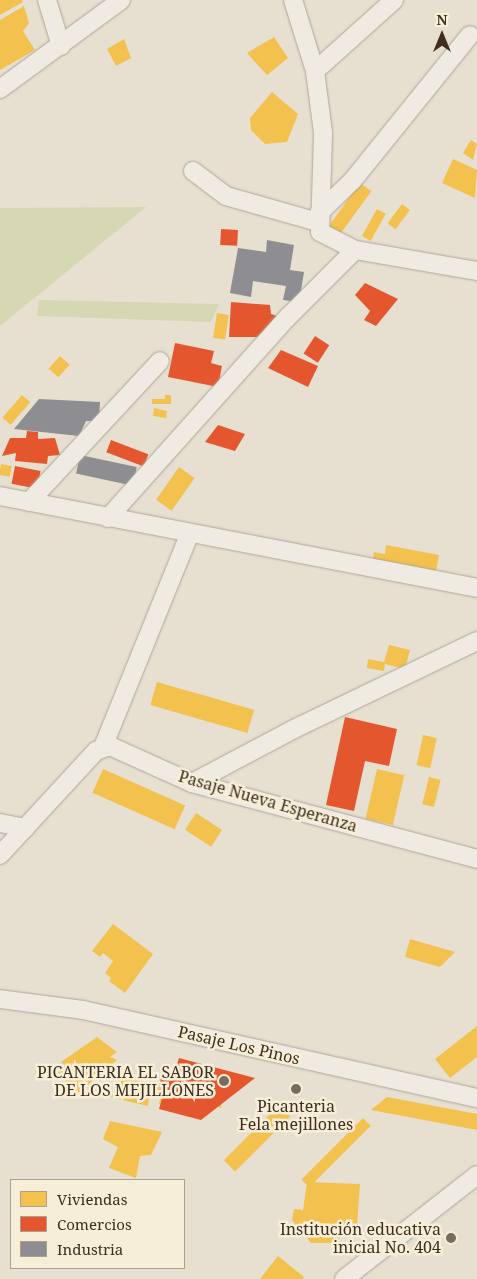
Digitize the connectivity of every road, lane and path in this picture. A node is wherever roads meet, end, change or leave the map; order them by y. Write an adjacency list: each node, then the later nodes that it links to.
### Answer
1 (47, 0): 6 (street)
2 (121, 0): 6 (street)
3 (294, 0): 7 (street)
4 (394, 0): 7 (street)
5 (470, 35): 10 (street)
6 (61, 46): 8 (street)
7 (314, 71): 10 (street)
8 (0, 88)
9 (193, 171): 10 (street)
10 (318, 217): 11 (street)
11 (355, 250): 12 (street); 16 (street)
12 (477, 271)
13 (160, 361): 15 (street)
14 (0, 496): 15 (street)
15 (29, 502): 16 (street)
16 (108, 518): 17 (street)
17 (190, 533): 18 (street); 20 (street)
18 (477, 588)
19 (477, 641): 21 (street)
20 (103, 747): 21 (street, Pasaje Nueva Esperanza); 23 (street)
21 (192, 783): 25 (street, Pasaje Nueva Esperanza)
22 (0, 823): 23 (street)
23 (26, 828): 24 (street)
24 (0, 855)
25 (477, 860)
26 (0, 999): 27 (street, Pasaje Los Pinos)
27 (477, 1098)
28 (477, 1175): 29 (street)
29 (344, 1279)

